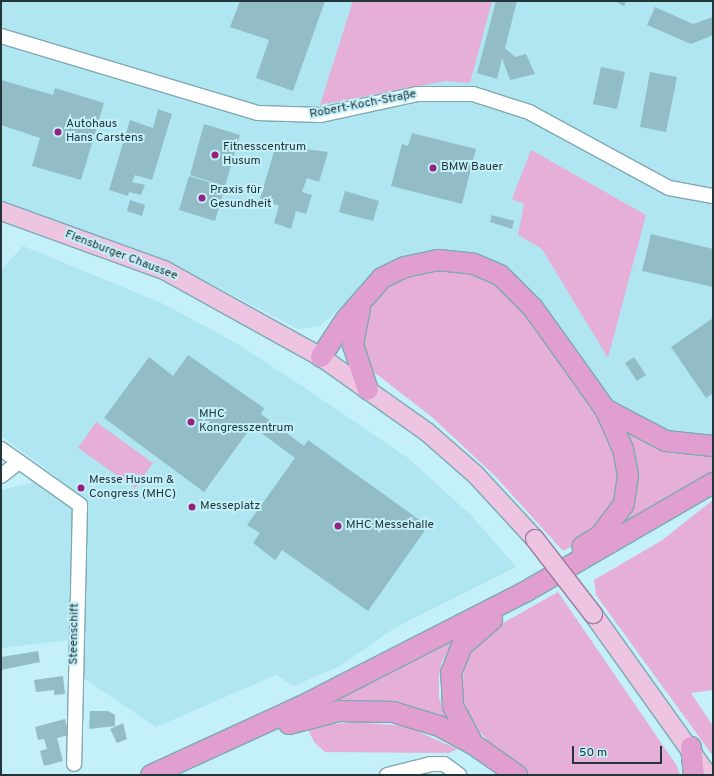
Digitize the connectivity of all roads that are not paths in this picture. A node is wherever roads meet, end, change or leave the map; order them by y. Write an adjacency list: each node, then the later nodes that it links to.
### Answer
1 (1, 36): 2 (street, Robert-Koch-Straße)
2 (713, 196)
3 (1, 211): 5 (main road, Flensburger Chaussee)
4 (362, 301): 5 (highway); 6 (highway); 7 (highway)
5 (321, 357): 6 (main road, Flensburger Chaussee)
6 (368, 390): 16 (main road, Flensburger Chaussee, bridge)
7 (605, 410): 8 (highway); 14 (highway)
8 (713, 446)
9 (1, 449): 10 (street)
10 (19, 462): 11 (street); 17 (street, Steenschift)
11 (1, 476)
12 (713, 483): 13 (highway)
13 (545, 581): 14 (highway); 15 (highway)
14 (525, 592): 18 (highway)
15 (473, 744): 18 (highway); 22 (highway)
16 (691, 748): 23 (highway); 24 (main road, Flensburger Chaussee)
17 (74, 764)
18 (175, 766): 19 (highway)
19 (150, 775)
20 (387, 775): 21 (street)
21 (459, 775)
22 (517, 775)
23 (694, 775)
24 (708, 775)

